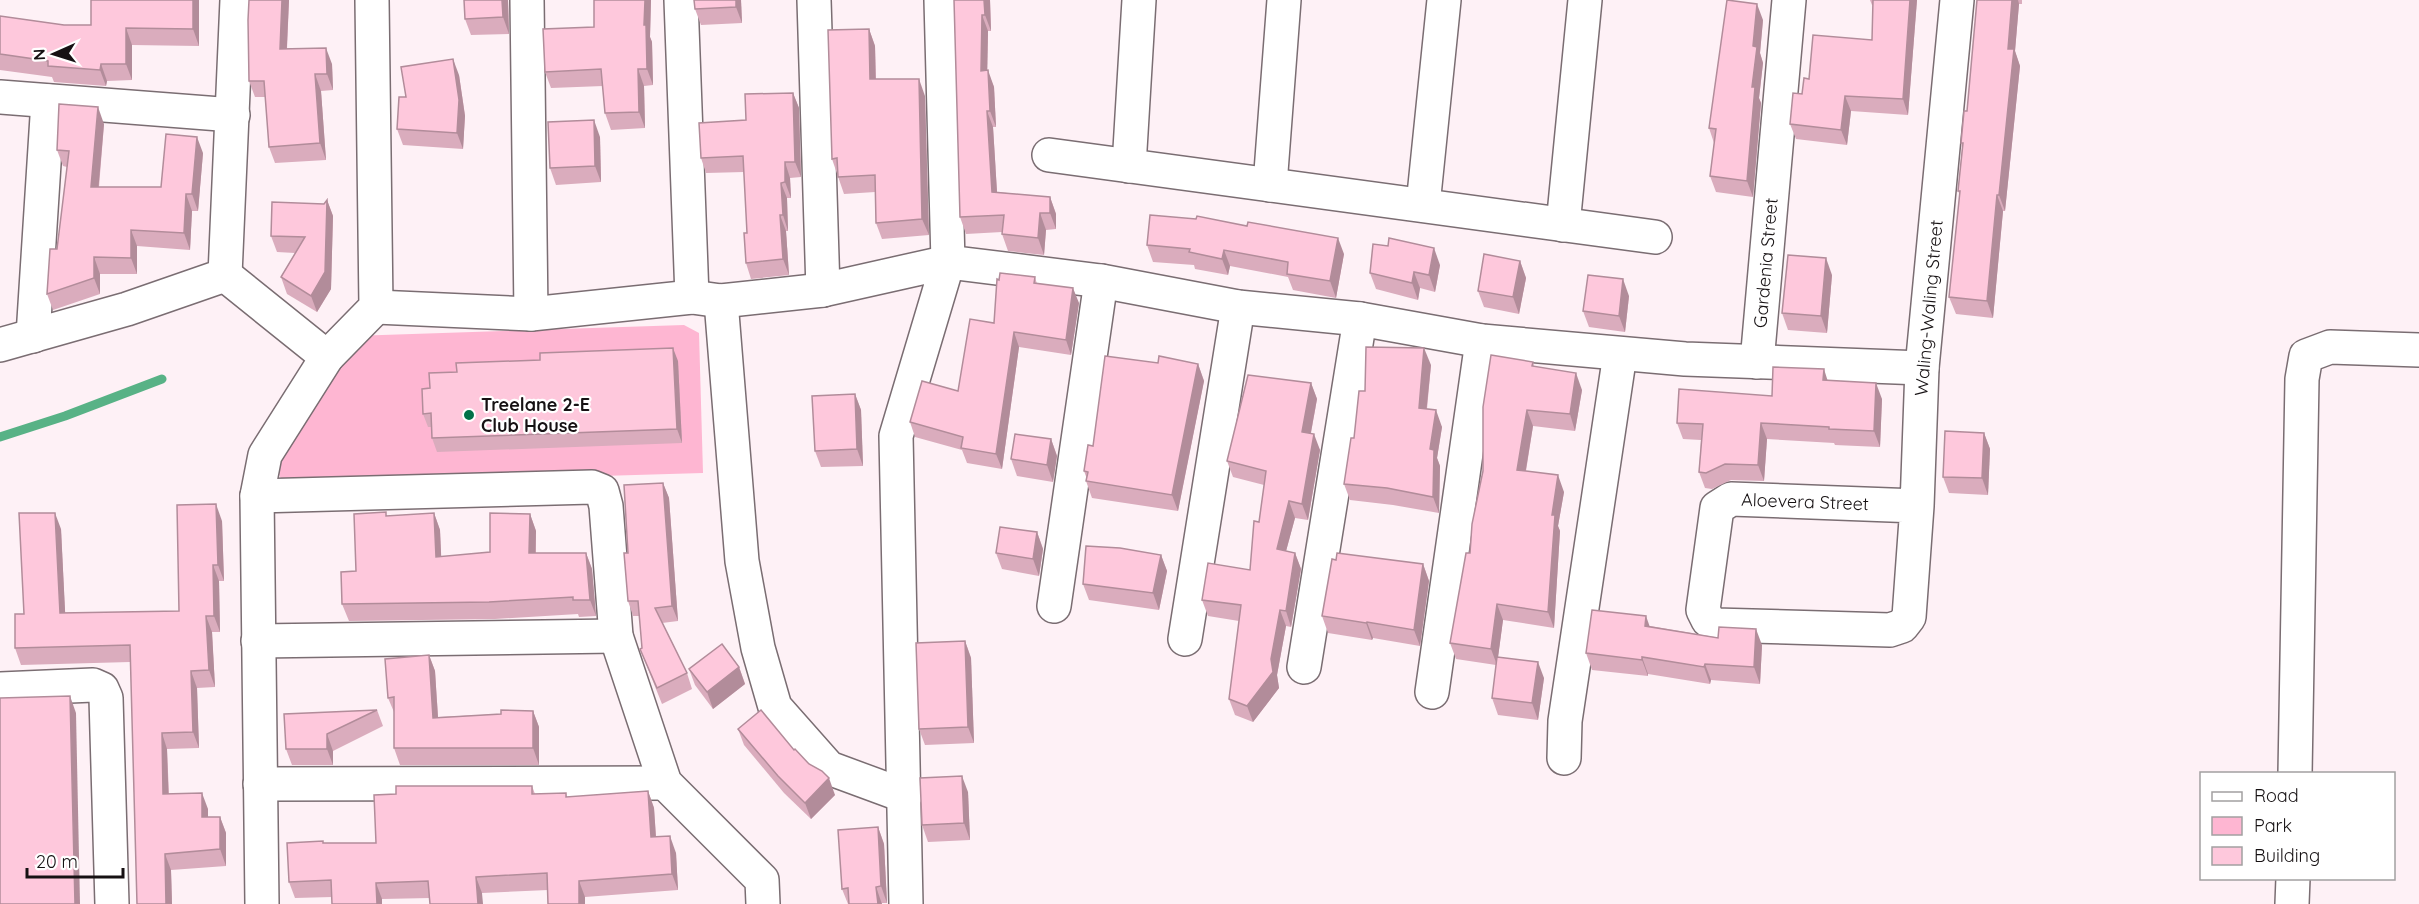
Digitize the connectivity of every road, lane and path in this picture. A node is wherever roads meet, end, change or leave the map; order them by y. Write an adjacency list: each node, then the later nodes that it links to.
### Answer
1 (237, 0): 15 (street)
2 (372, 0): 27 (street)
3 (527, 0): 29 (street)
4 (681, 0): 26 (street)
5 (814, 0): 25 (street)
6 (941, 0): 22 (street)
7 (1139, 0): 17 (street)
8 (1284, 0): 18 (street)
9 (1444, 0): 19 (street)
10 (1585, 0): 20 (street)
11 (1789, 0): 37 (street, Gardenia Street)
12 (1957, 0): 38 (street, Waling-Waling Street)
13 (0, 97): 14 (street)
14 (48, 101): 15 (street); 31 (street)
15 (233, 115): 23 (street)
16 (1049, 155): 17 (street)
17 (1129, 166): 18 (street)
18 (1270, 185): 19 (street)
19 (1423, 205): 20 (street)
20 (1563, 225): 21 (street)
21 (1655, 237)
22 (948, 262): 24 (street); 25 (street); 53 (street)
23 (225, 275): 31 (street); 36 (street)
24 (1101, 281): 28 (street); 41 (street)
25 (823, 290): 26 (street)
26 (706, 299): 29 (street); 53 (street)
27 (376, 307): 29 (street); 36 (street)
28 (1238, 307): 30 (street); 44 (street)
29 (531, 314)
30 (1360, 319): 32 (street); 46 (street)
31 (33, 336): 33 (street)
32 (1482, 341): 35 (street); 48 (street)
33 (0, 345)
34 (2419, 350): 50 (street)
35 (1620, 354): 37 (street); 49 (street)
36 (327, 357): 39 (street)
37 (1757, 362): 38 (street)
38 (1922, 368): 40 (street, Waling-Waling Street)
39 (257, 496): 43 (street); 45 (street)
40 (1917, 506): 42 (street, Waling-Waling Street); 42 (street, Aloevera Street)
41 (1054, 606)
42 (1906, 621)
43 (616, 636): 45 (street); 51 (street)
44 (1185, 639)
45 (258, 641): 52 (street)
46 (1304, 667)
47 (0, 689): 55 (street)
48 (1432, 692)
49 (1564, 758)
50 (2295, 772)
51 (665, 783): 52 (street); 57 (street)
52 (260, 784): 56 (street)
53 (905, 796): 58 (street)
54 (2293, 880): 59 (street)
55 (112, 904)
56 (262, 904)
57 (763, 904)
58 (906, 904)
59 (2292, 904)

